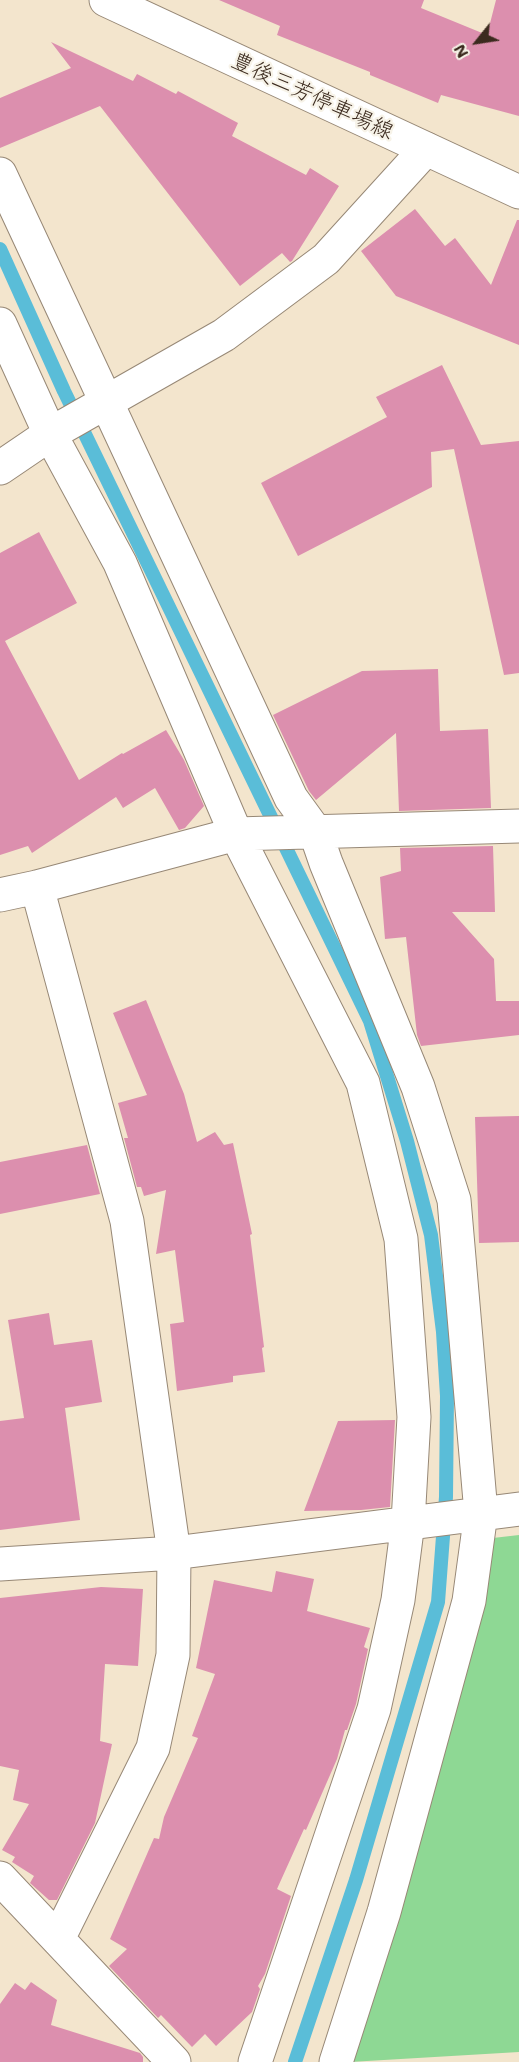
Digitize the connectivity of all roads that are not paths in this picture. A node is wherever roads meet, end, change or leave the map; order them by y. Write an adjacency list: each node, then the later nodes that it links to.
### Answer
1 (106, 0): 2 (street, 豊後三芳停車場線)
2 (426, 149): 4 (street, 豊後三芳停車場線); 6 (street)
3 (0, 174): 6 (street)
4 (519, 192)
5 (0, 324): 7 (street)
6 (105, 401): 7 (street); 10 (street)
7 (50, 434): 8 (street); 11 (street)
8 (0, 468)
9 (519, 826): 10 (street)
10 (315, 831): 11 (street); 15 (street)
11 (236, 834): 12 (street); 16 (street)
12 (37, 886): 13 (street); 17 (street)
13 (0, 895)
14 (519, 1509): 15 (street)
15 (481, 1513): 16 (street); 23 (street)
16 (408, 1522): 17 (street); 22 (street)
17 (174, 1552): 18 (street); 20 (street)
18 (0, 1564)
19 (0, 1878): 20 (street)
20 (58, 1939): 21 (street)
21 (174, 2062)
22 (255, 2062)
23 (336, 2062)

